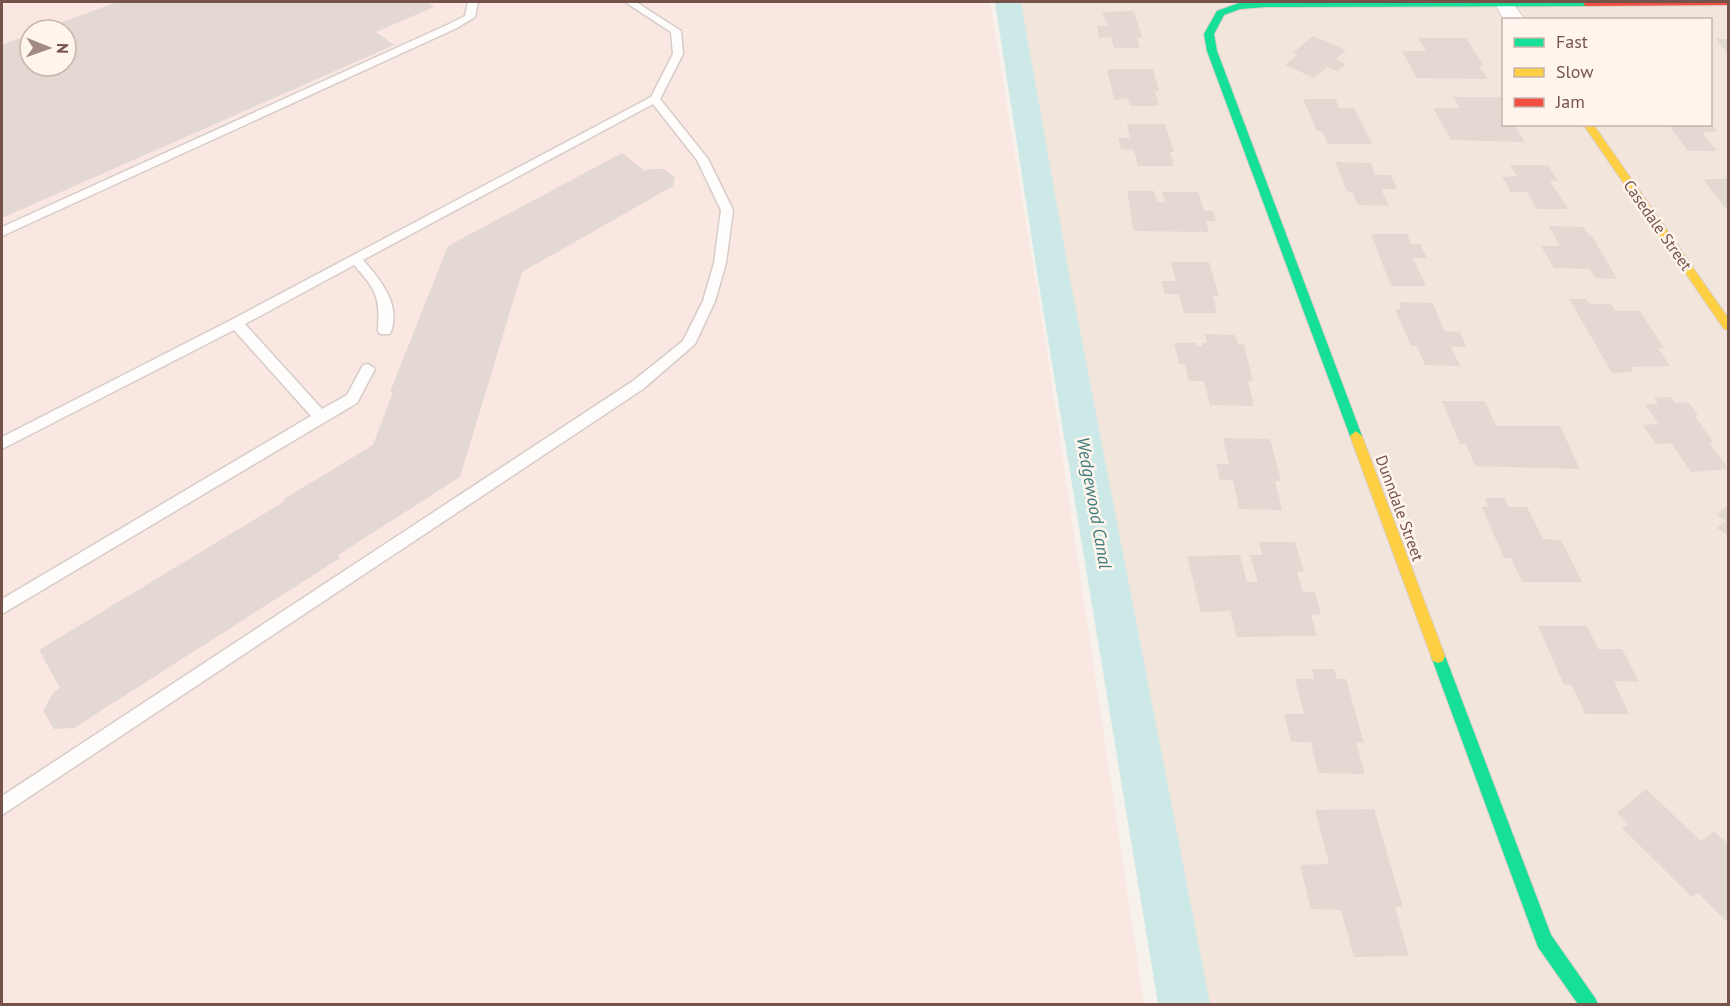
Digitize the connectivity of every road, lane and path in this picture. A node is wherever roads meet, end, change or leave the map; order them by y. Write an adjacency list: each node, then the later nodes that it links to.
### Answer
1 (473, 2): 7 (lane)
2 (630, 2): 5 (lane)
3 (1728, 2): 4 (street)
4 (1509, 11): 17 (street, Dunndale Street)
5 (655, 99): 8 (lane); 16 (lane)
6 (1589, 126): 10 (street, Casedale Street)
7 (2, 232)
8 (355, 259): 9 (lane); 11 (lane)
9 (236, 323): 13 (lane); 14 (lane)
10 (1728, 326)
11 (385, 331)
12 (368, 369): 13 (lane)
13 (320, 417): 15 (lane)
14 (2, 443)
15 (2, 607)
16 (2, 806)
17 (1589, 1005)

